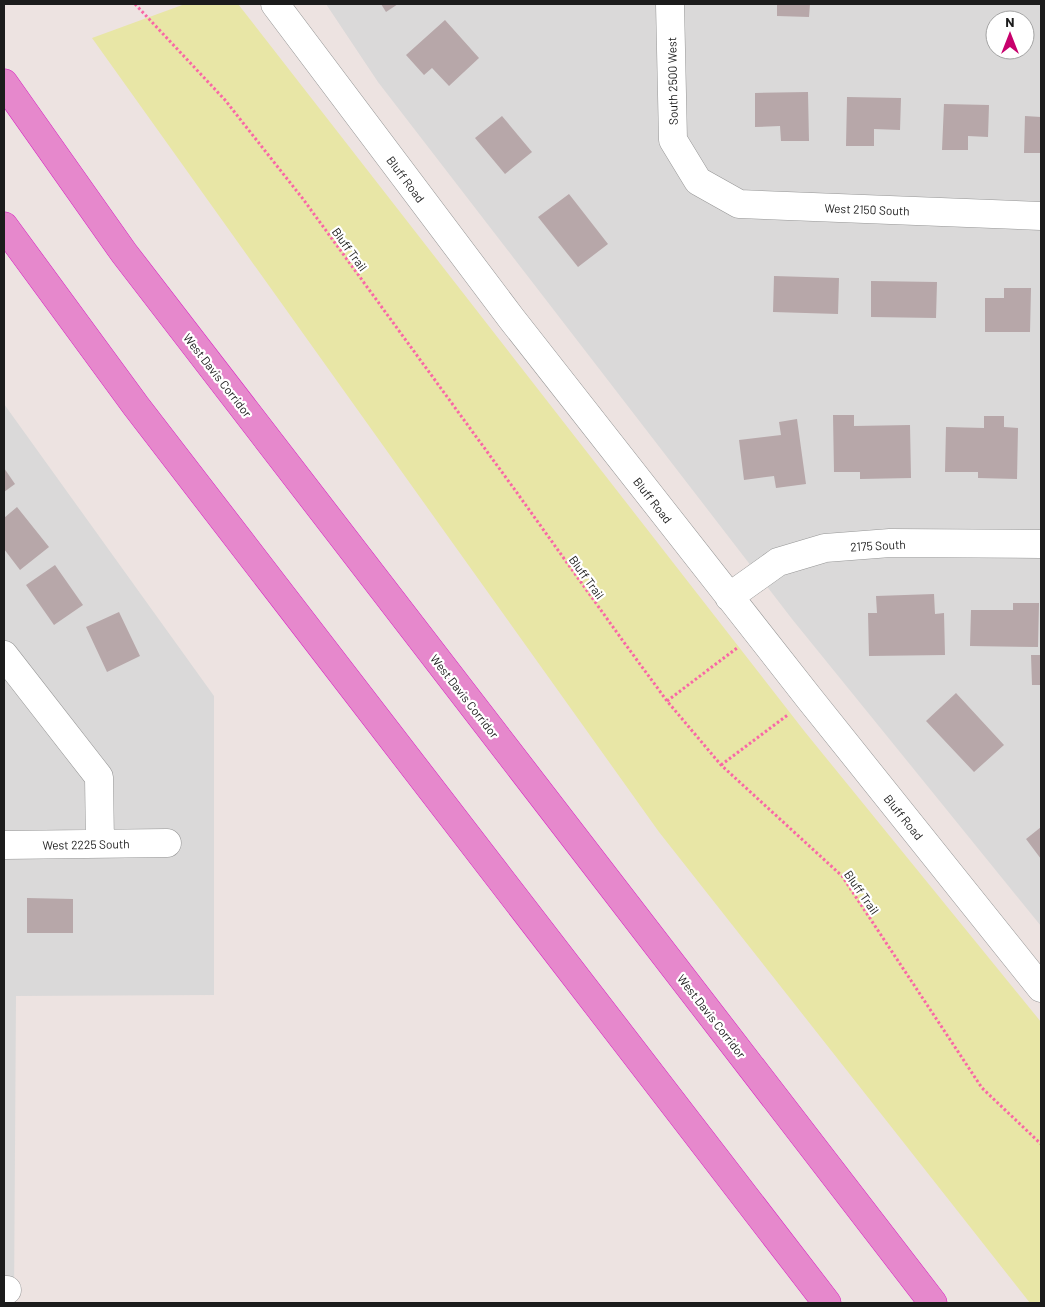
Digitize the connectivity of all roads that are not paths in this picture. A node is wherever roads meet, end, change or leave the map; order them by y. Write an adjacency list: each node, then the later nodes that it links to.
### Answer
1 (275, 4): 8 (street, Bluff Road)
2 (670, 4): 4 (street, South 2500 West)
3 (4, 83): 15 (highway, West Davis Corridor)
4 (698, 181): 5 (street, West 2150 South)
5 (1041, 216)
6 (4, 226): 14 (highway)
7 (1041, 544): 8 (street, 2175 South)
8 (729, 597): 13 (street, Bluff Road)
9 (4, 656): 11 (street)
10 (167, 843): 11 (street, West 2225 South)
11 (100, 844): 12 (street, West 2225 South)
12 (4, 845)
13 (1041, 988)
14 (827, 1303)
15 (933, 1303)

